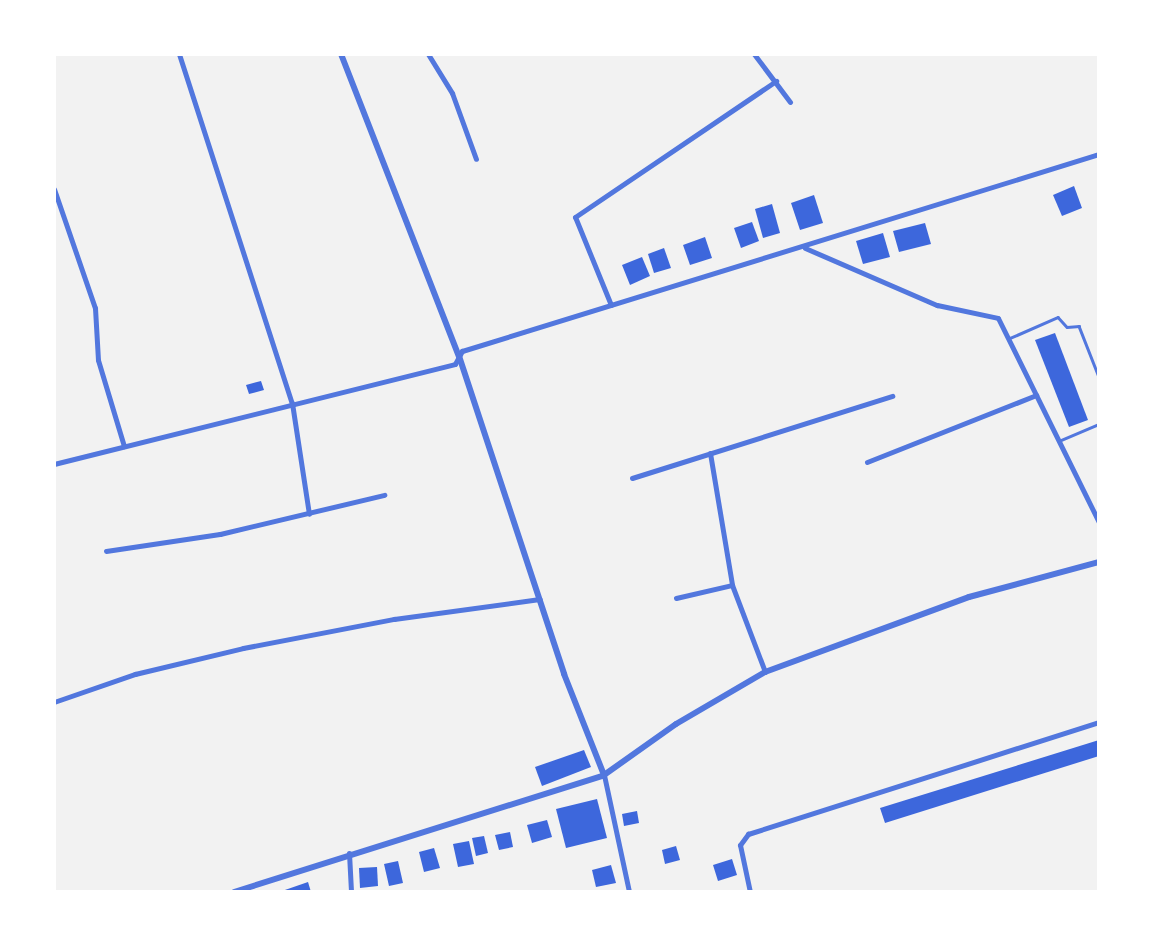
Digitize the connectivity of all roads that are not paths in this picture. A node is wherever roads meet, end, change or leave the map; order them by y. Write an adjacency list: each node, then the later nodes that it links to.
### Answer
1 (179, 54): 17 (street)
2 (341, 54): 13 (street)
3 (428, 54): 8 (street)
4 (754, 54): 5 (street)
5 (775, 81): 6 (street); 11 (street)
6 (790, 102)
7 (1099, 155): 10 (street)
8 (476, 159)
9 (54, 189): 20 (street)
10 (804, 248): 11 (street); 12 (street)
11 (611, 305): 13 (street)
12 (1009, 338): 14 (lane); 15 (street)
13 (459, 356): 17 (street); 32 (street)
14 (1099, 377)
15 (1036, 395): 19 (street); 22 (street)
16 (892, 396): 21 (street)
17 (292, 403): 20 (street); 26 (street)
18 (1099, 424): 19 (lane)
19 (1059, 440): 27 (street)
20 (124, 446): 23 (street)
21 (710, 453): 24 (street); 30 (street)
22 (867, 462)
23 (54, 464)
24 (632, 478)
25 (384, 495): 26 (street)
26 (309, 513): 28 (street)
27 (1099, 522)
28 (106, 551)
29 (1099, 562): 33 (street)
30 (732, 584): 31 (street); 33 (street)
31 (676, 598)
32 (540, 599): 34 (street); 36 (street)
33 (765, 672): 36 (street)
34 (54, 702)
35 (1099, 722): 41 (street)
36 (604, 775): 37 (street); 40 (street)
37 (349, 853): 38 (street); 39 (street)
38 (234, 892)
39 (351, 892)
40 (629, 892)
41 (750, 892)

